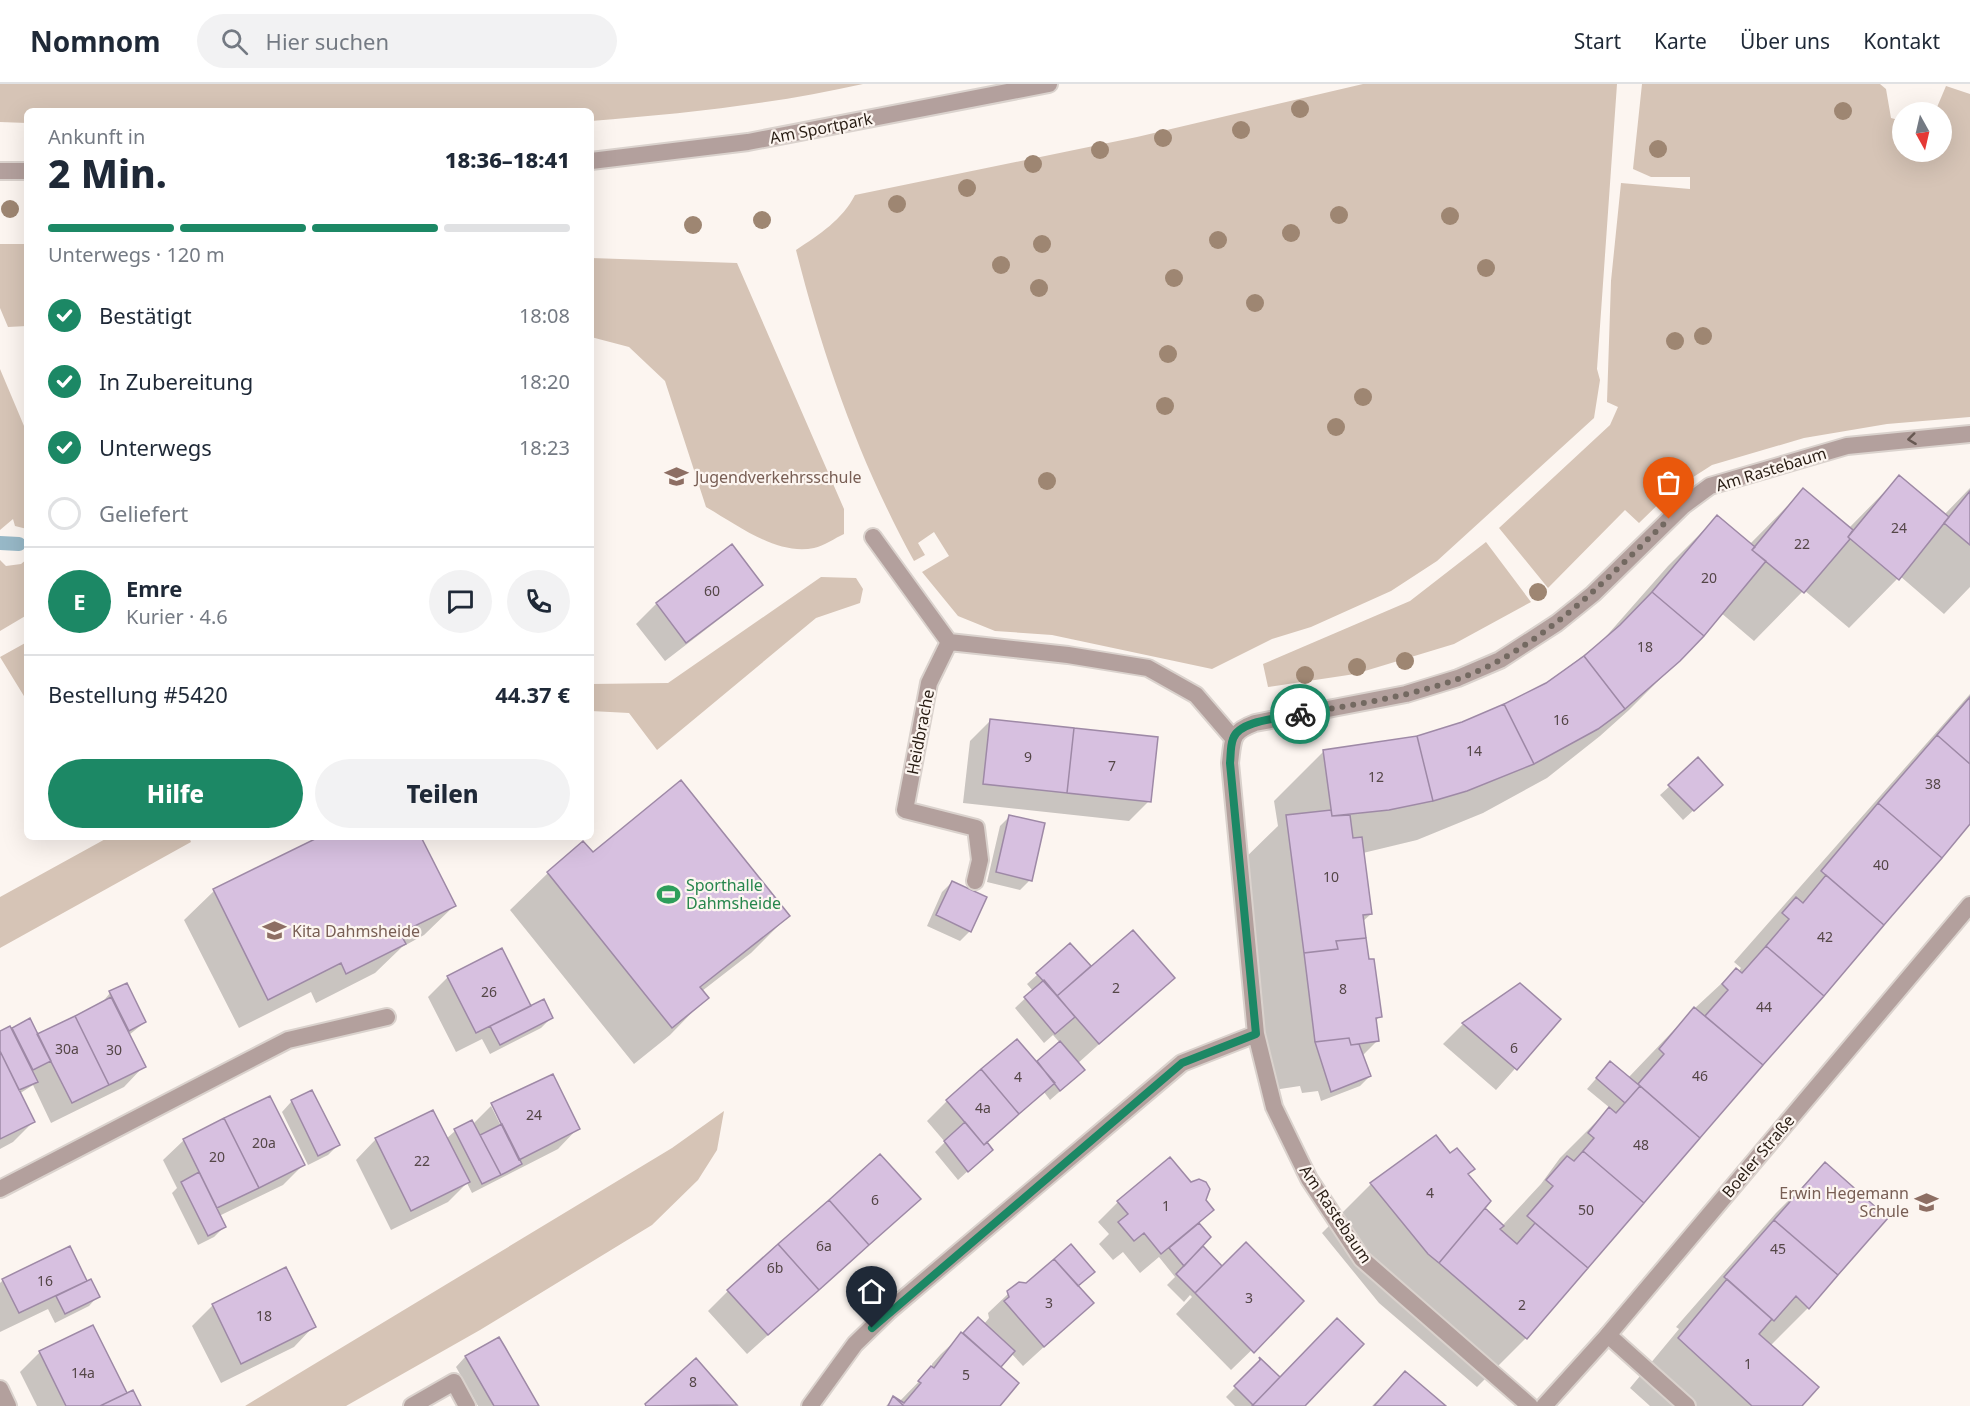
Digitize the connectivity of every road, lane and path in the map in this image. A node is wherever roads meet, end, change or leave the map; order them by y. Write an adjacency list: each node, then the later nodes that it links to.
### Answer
1 (1049, 84): 2 (street, Am Sportpark)
2 (594, 161)
3 (0, 171): 4 (street)
4 (24, 171)
5 (1970, 434): 8 (street, Am Rastebaum, one-way to 8)
6 (873, 537): 7 (street)
7 (949, 642): 8 (street); 9 (street, Heidbrache)
8 (1233, 738): 12 (street, Am Rastebaum)
9 (975, 880)
10 (1970, 905): 14 (street, Boeler Straße)
11 (387, 1017): 13 (street)
12 (1256, 1034): 19 (street); 20 (street, Am Rastebaum)
13 (0, 1189)
14 (1608, 1335): 21 (street, Boeler Straße); 22 (street)
15 (0, 1389): 16 (street)
16 (8, 1406)
17 (412, 1406): 18 (street)
18 (467, 1406)
19 (810, 1406)
20 (1530, 1406)
21 (1544, 1406)
22 (1687, 1406)

